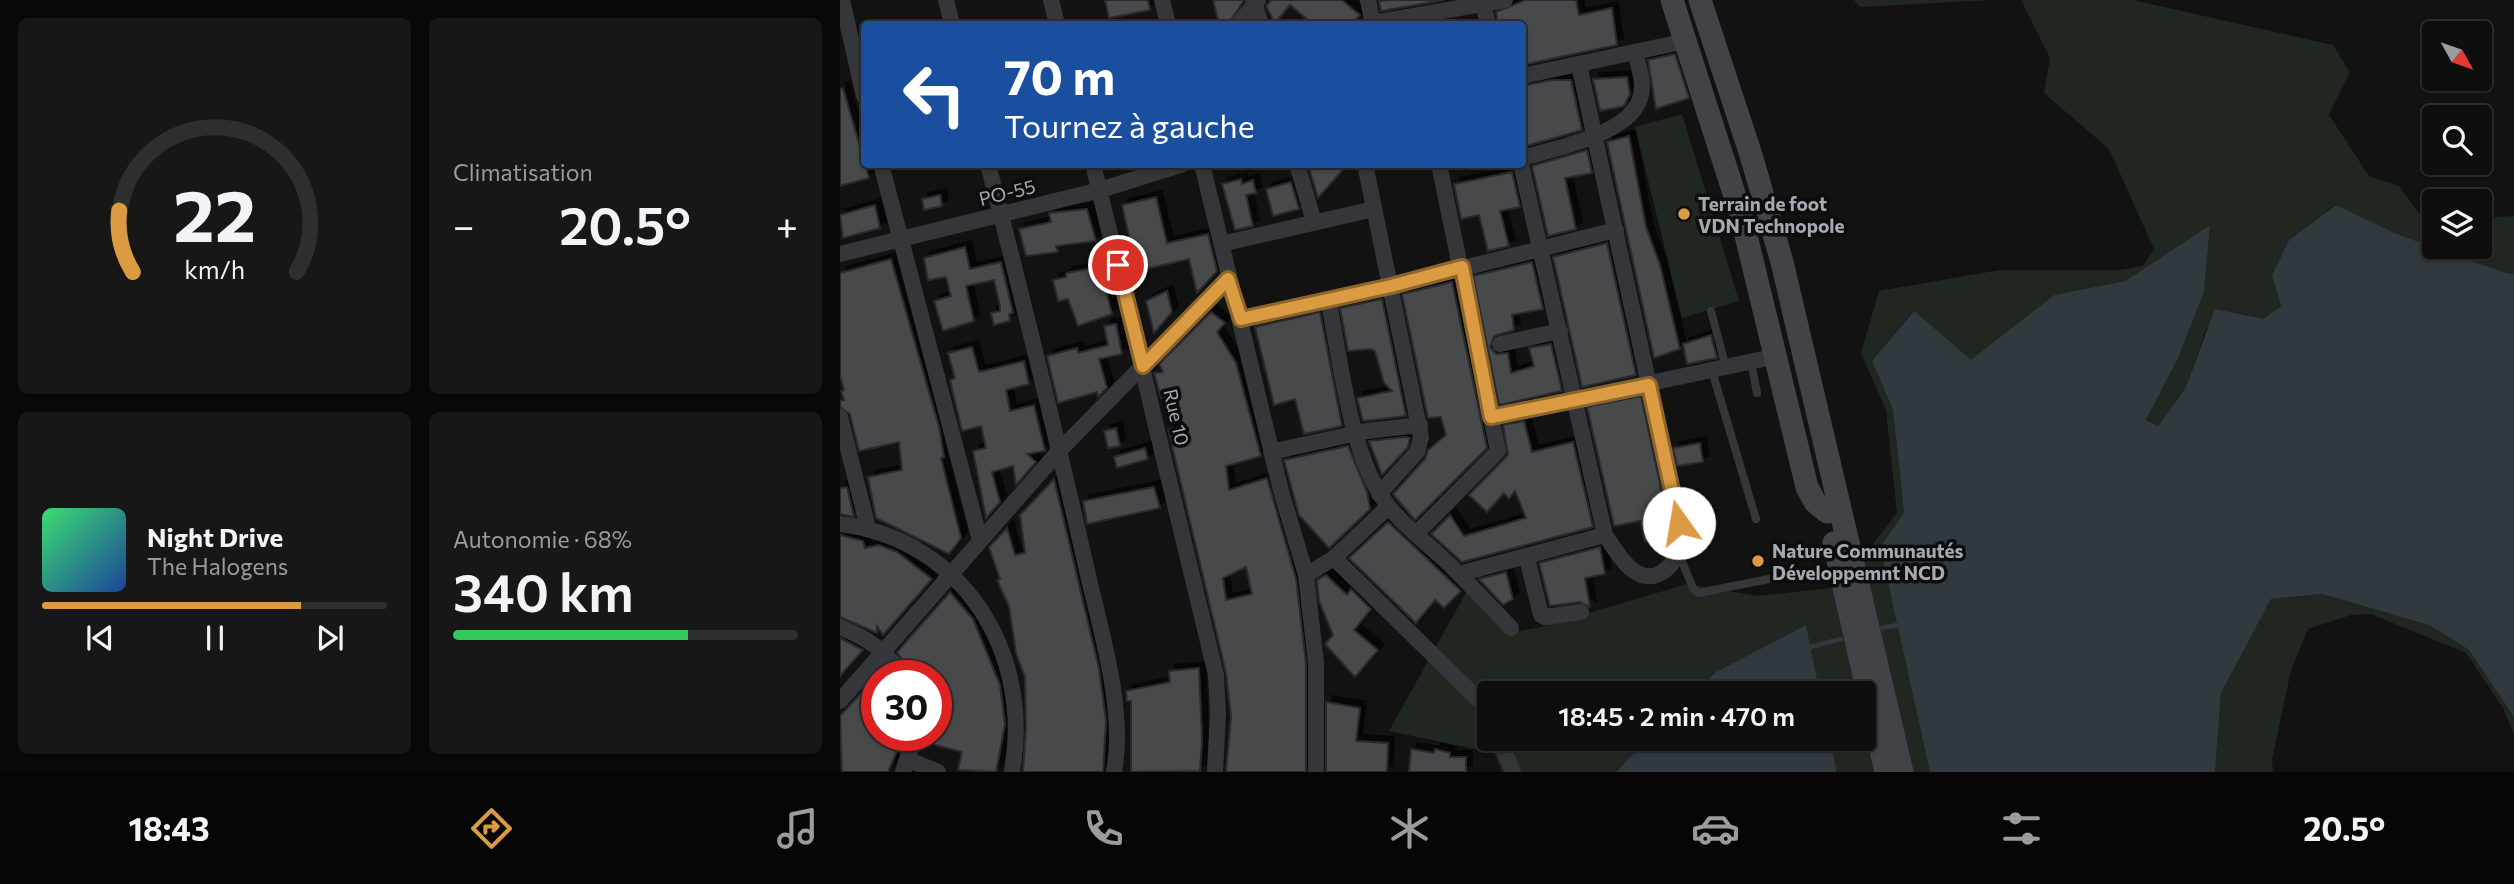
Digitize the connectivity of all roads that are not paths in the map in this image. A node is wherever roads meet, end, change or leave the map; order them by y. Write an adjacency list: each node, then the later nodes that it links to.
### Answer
1 (842, 0): 24 (street)
2 (946, 0): 12 (street)
3 (1051, 0): 13 (street)
4 (1162, 0): 14 (street)
5 (1368, 0): 17 (street)
6 (1505, 0): 11 (street)
7 (1672, 0): 20 (main road)
8 (1685, 0): 67 (main road)
9 (1700, 0): 97 (main road)
10 (1255, 2): 15 (street); 16 (street)
11 (1482, 2): 18 (street); 19 (street)
12 (951, 21)
13 (1056, 21)
14 (1167, 21)
15 (1240, 21)
16 (1260, 21)
17 (1372, 21)
18 (1388, 21)
19 (1487, 21)
20 (1686, 41): 21 (street); 53 (main road)
21 (1635, 52): 22 (street); 25 (street)
22 (1579, 65): 23 (street); 25 (street)
23 (1526, 75)
24 (861, 83)
25 (1595, 138): 26 (street); 40 (street)
26 (1526, 157)
27 (882, 168): 41 (street)
28 (989, 168): 38 (street)
29 (1094, 168): 36 (street, Rue 10)
30 (1170, 168): 36 (street, PO-55)
31 (1203, 168): 42 (street)
32 (1298, 168): 39 (street)
33 (1366, 168): 37 (street)
34 (1441, 168): 45 (street)
35 (1522, 168): 43 (street)
36 (1100, 190): 38 (street, PO-55); 55 (street, Rue 10)
37 (1374, 209): 39 (street); 47 (street)
38 (1001, 215): 41 (street, PO-55); 64 (street)
39 (1314, 222): 42 (street)
40 (1616, 230): 43 (street); 57 (street)
41 (898, 240): 44 (street, PO-55); 73 (street)
42 (1221, 244): 46 (street)
43 (1541, 247): 45 (street); 51 (street)
44 (840, 254)
45 (1462, 267): 47 (street); 61 (street)
46 (1228, 279): 50 (street); 55 (street)
47 (1391, 286): 48 (street); 62 (street)
48 (1328, 299): 50 (street); 63 (street)
49 (1712, 311): 56 (lane)
50 (1241, 319): 65 (street)
51 (1560, 331): 52 (street); 59 (street)
52 (1500, 344)
53 (1777, 356): 54 (street); 67 (main road)
54 (1751, 362): 56 (street); 58 (lane)
55 (1143, 366): 64 (street); 93 (street, Rue 10)
56 (1719, 369): 57 (street); 68 (lane)
57 (1649, 385): 59 (street); 74 (street)
58 (1757, 393)
59 (1575, 401): 61 (street); 72 (street)
60 (840, 417): 70 (street)
61 (1491, 417): 71 (street)
62 (1420, 425): 63 (street); 66 (street)
63 (1356, 434): 65 (street); 66 (street)
64 (1060, 450): 73 (street); 92 (street)
65 (1271, 452): 79 (street)
66 (1384, 500): 71 (street); 75 (street)
67 (1827, 512): 96 (main road)
68 (1756, 519)
69 (840, 524): 70 (street)
70 (868, 528): 77 (street)
71 (1417, 534): 78 (street)
72 (1605, 535): 74 (street); 76 (street)
73 (980, 540): 77 (street)
74 (1679, 554): 80 (lane)
75 (1334, 558): 79 (street); 86 (street)
76 (1527, 558): 78 (street); 81 (street)
77 (950, 572): 84 (street); 91 (street)
78 (1459, 574): 83 (street)
79 (1306, 575): 94 (street)
80 (1769, 579)
81 (1581, 612)
82 (840, 627): 84 (street)
83 (1511, 628)
84 (884, 652): 85 (street); 87 (street)
85 (890, 660)
86 (1477, 698)
87 (840, 701)
88 (1504, 751): 95 (street)
89 (906, 766): 90 (street)
90 (938, 772)
91 (1012, 772)
92 (1114, 772)
93 (1215, 772)
94 (1315, 772)
95 (1513, 772)
96 (1886, 772)
97 (1902, 772)

